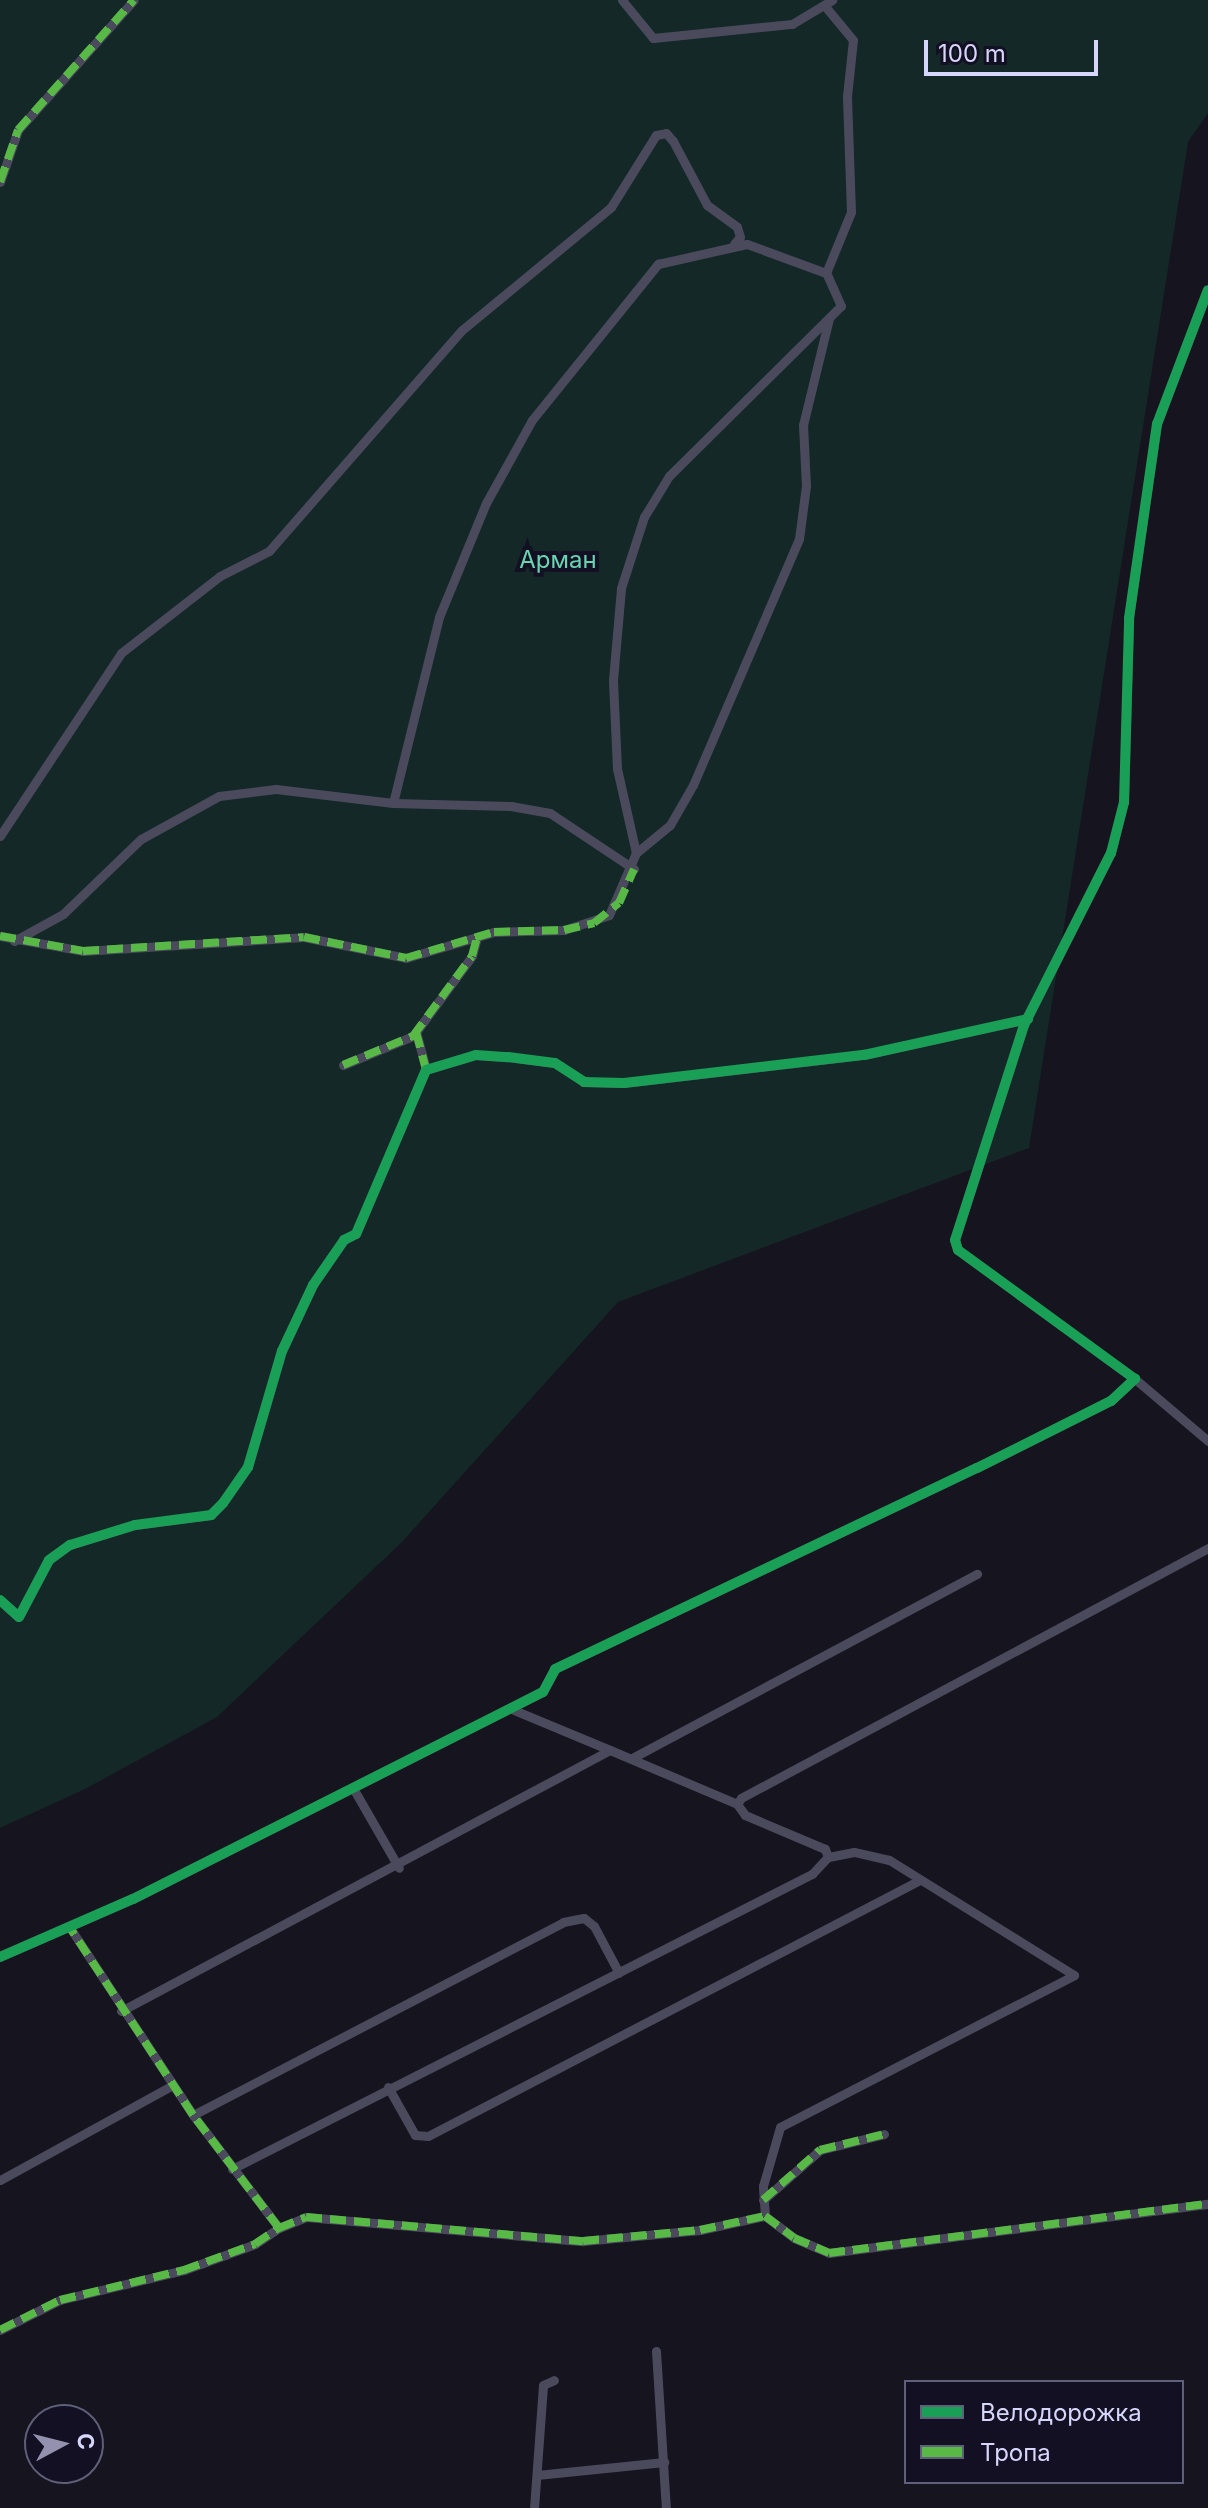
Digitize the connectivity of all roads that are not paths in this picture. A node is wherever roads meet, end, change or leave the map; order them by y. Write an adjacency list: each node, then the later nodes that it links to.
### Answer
1 (134, 0): 4 (street)
2 (622, 0): 3 (street)
3 (828, 3): 6 (street)
4 (0, 182)
5 (734, 244): 6 (street); 9 (street); 10 (street)
6 (826, 273): 8 (street)
7 (1208, 290): 16 (street)
8 (829, 318): 11 (street); 11 (street)
9 (393, 803): 12 (street); 15 (street)
10 (0, 836)
11 (636, 853): 12 (street)
12 (634, 869): 14 (street)
13 (0, 936): 15 (street)
14 (477, 937): 15 (street); 17 (street)
15 (13, 941)
16 (1028, 1019): 19 (street); 20 (street)
17 (416, 1032): 18 (street); 19 (street)
18 (343, 1065)
19 (426, 1070): 24 (street)
20 (1135, 1379): 21 (street); 25 (street)
21 (1208, 1441)
22 (1208, 1548): 29 (street)
23 (977, 1574): 27 (street)
24 (0, 1600)
25 (509, 1708): 26 (street); 28 (street)
26 (610, 1750): 27 (street); 31 (street)
27 (634, 1757): 29 (street)
28 (353, 1788): 31 (street); 33 (street)
29 (737, 1804): 30 (street)
30 (828, 1857): 32 (street); 35 (street)
31 (399, 1868): 36 (street)
32 (920, 1880): 38 (street); 43 (street)
33 (69, 1926): 34 (street); 36 (street)
34 (0, 1957)
35 (619, 1973): 38 (street); 39 (street)
36 (121, 2011): 37 (street)
37 (173, 2085): 39 (street); 42 (street)
38 (388, 2087): 41 (street)
39 (193, 2115): 41 (street)
40 (884, 2134): 43 (street)
41 (232, 2169): 46 (street)
42 (0, 2180)
43 (763, 2200): 45 (street)
44 (1208, 2204): 45 (street)
45 (765, 2216): 46 (street)
46 (279, 2228): 47 (street)
47 (0, 2330)
48 (656, 2351): 50 (street)
49 (554, 2380): 51 (street)
50 (664, 2462): 51 (street); 53 (street)
51 (537, 2475): 52 (street)
52 (534, 2508)
53 (666, 2508)

